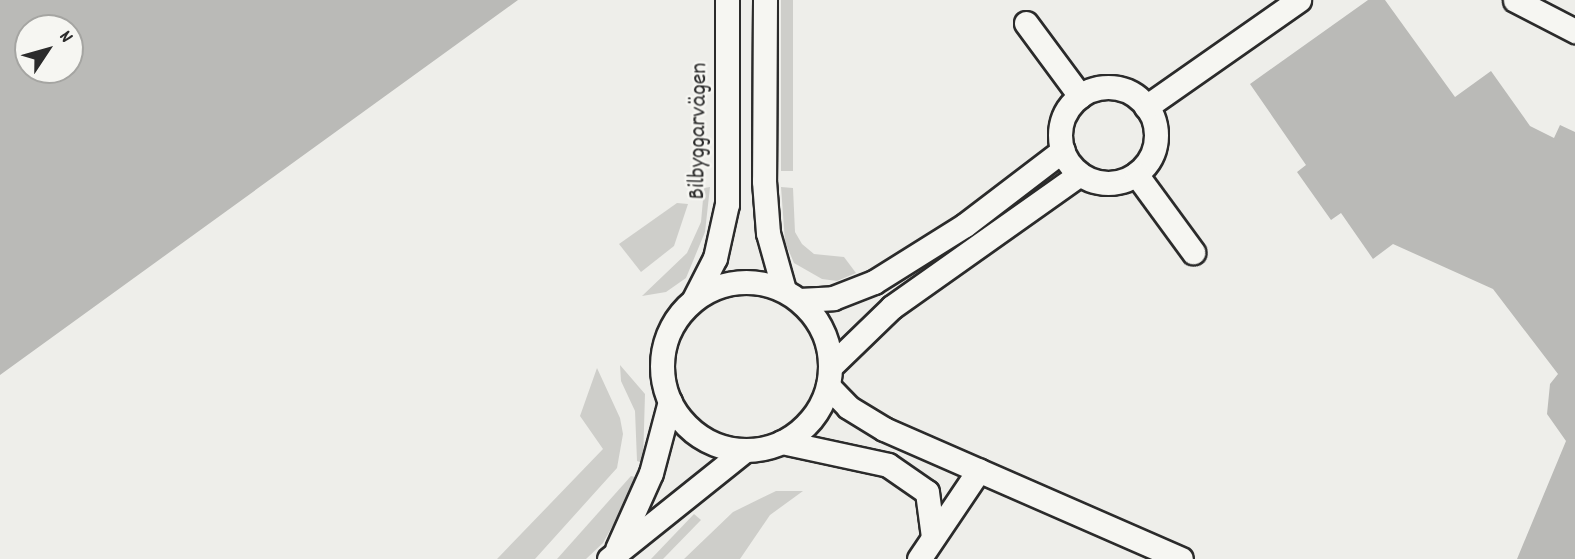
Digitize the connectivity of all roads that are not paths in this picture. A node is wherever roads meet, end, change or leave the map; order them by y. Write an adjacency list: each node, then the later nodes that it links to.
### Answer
1 (727, 0): 14 (street, Bilbyggarvägen)
2 (765, 0): 13 (street)
3 (1299, 0): 8 (street)
4 (1515, 0): 6 (street)
5 (1026, 23): 7 (street)
6 (1575, 31)
7 (1080, 96): 8 (street); 9 (street)
8 (1146, 107): 11 (street)
9 (1063, 150): 10 (street); 13 (street)
10 (1080, 174): 11 (street); 15 (street)
11 (1136, 174): 12 (street)
12 (1193, 251)
13 (791, 295): 14 (street); 15 (street)
14 (694, 299): 16 (street)
15 (829, 376): 17 (street); 19 (street)
16 (670, 401): 18 (street); 21 (street)
17 (782, 442): 18 (street); 20 (street)
18 (745, 450): 21 (street)
19 (979, 470): 20 (street); 23 (street)
20 (933, 537): 22 (street)
21 (612, 555)
22 (919, 559)
23 (1181, 559)

